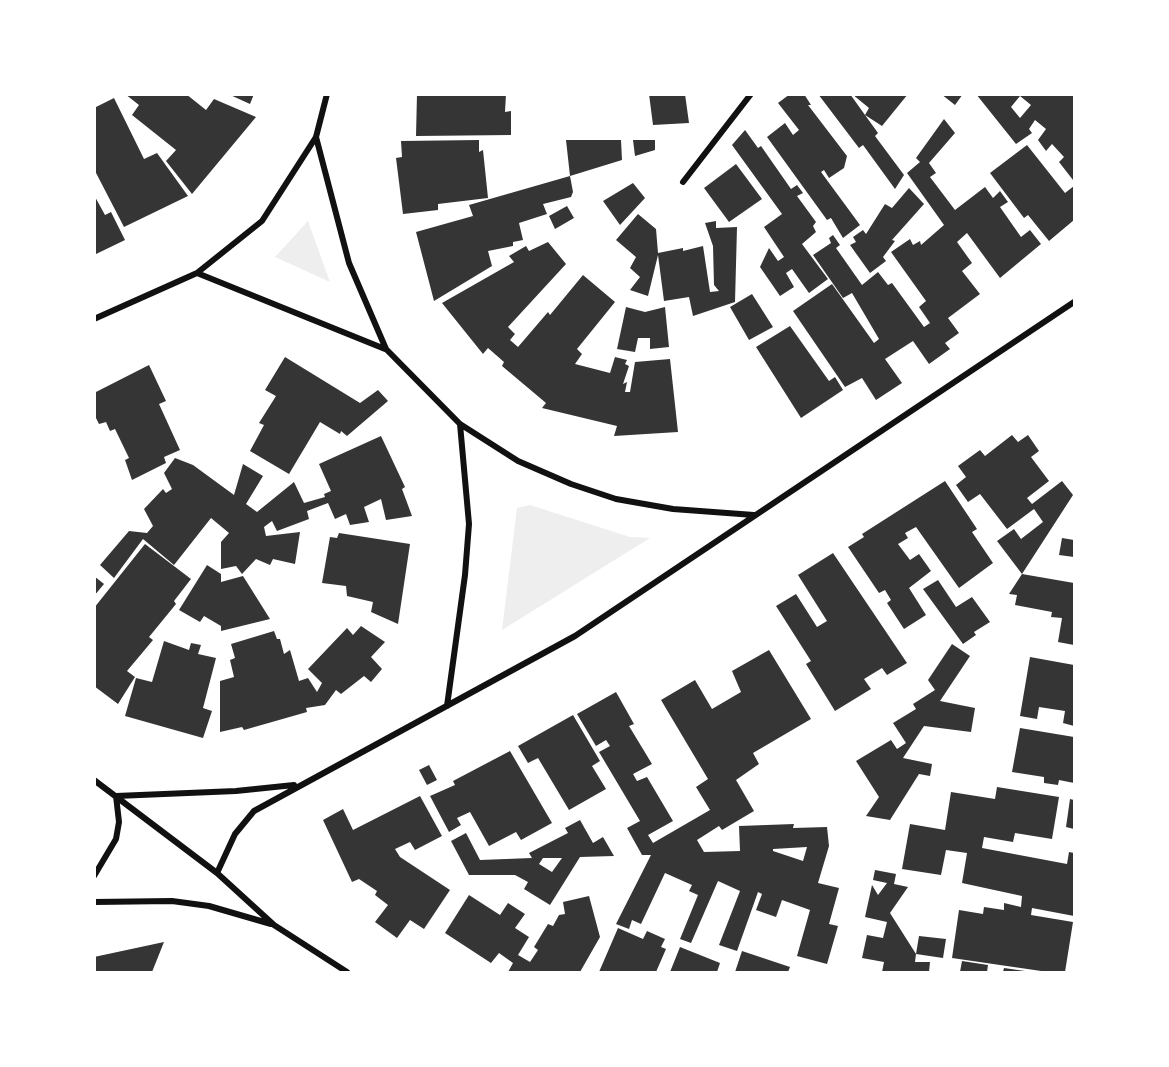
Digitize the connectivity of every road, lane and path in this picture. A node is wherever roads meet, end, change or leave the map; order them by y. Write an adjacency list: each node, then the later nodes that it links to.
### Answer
1 (327, 94): 3 (street)
2 (751, 94): 4 (street)
3 (316, 137): 5 (street); 8 (street)
4 (683, 182)
5 (197, 273): 7 (street); 8 (street)
6 (1074, 302): 10 (street)
7 (94, 319)
8 (386, 349): 9 (street)
9 (460, 424): 10 (street); 11 (street)
10 (754, 515): 11 (street)
11 (447, 706): 13 (street)
12 (94, 780): 14 (street)
13 (298, 785): 14 (street); 15 (street)
14 (116, 796): 15 (street); 16 (street)
15 (217, 873): 18 (street)
16 (94, 876)
17 (94, 902): 18 (street)
18 (274, 925): 19 (street)
19 (347, 972)

